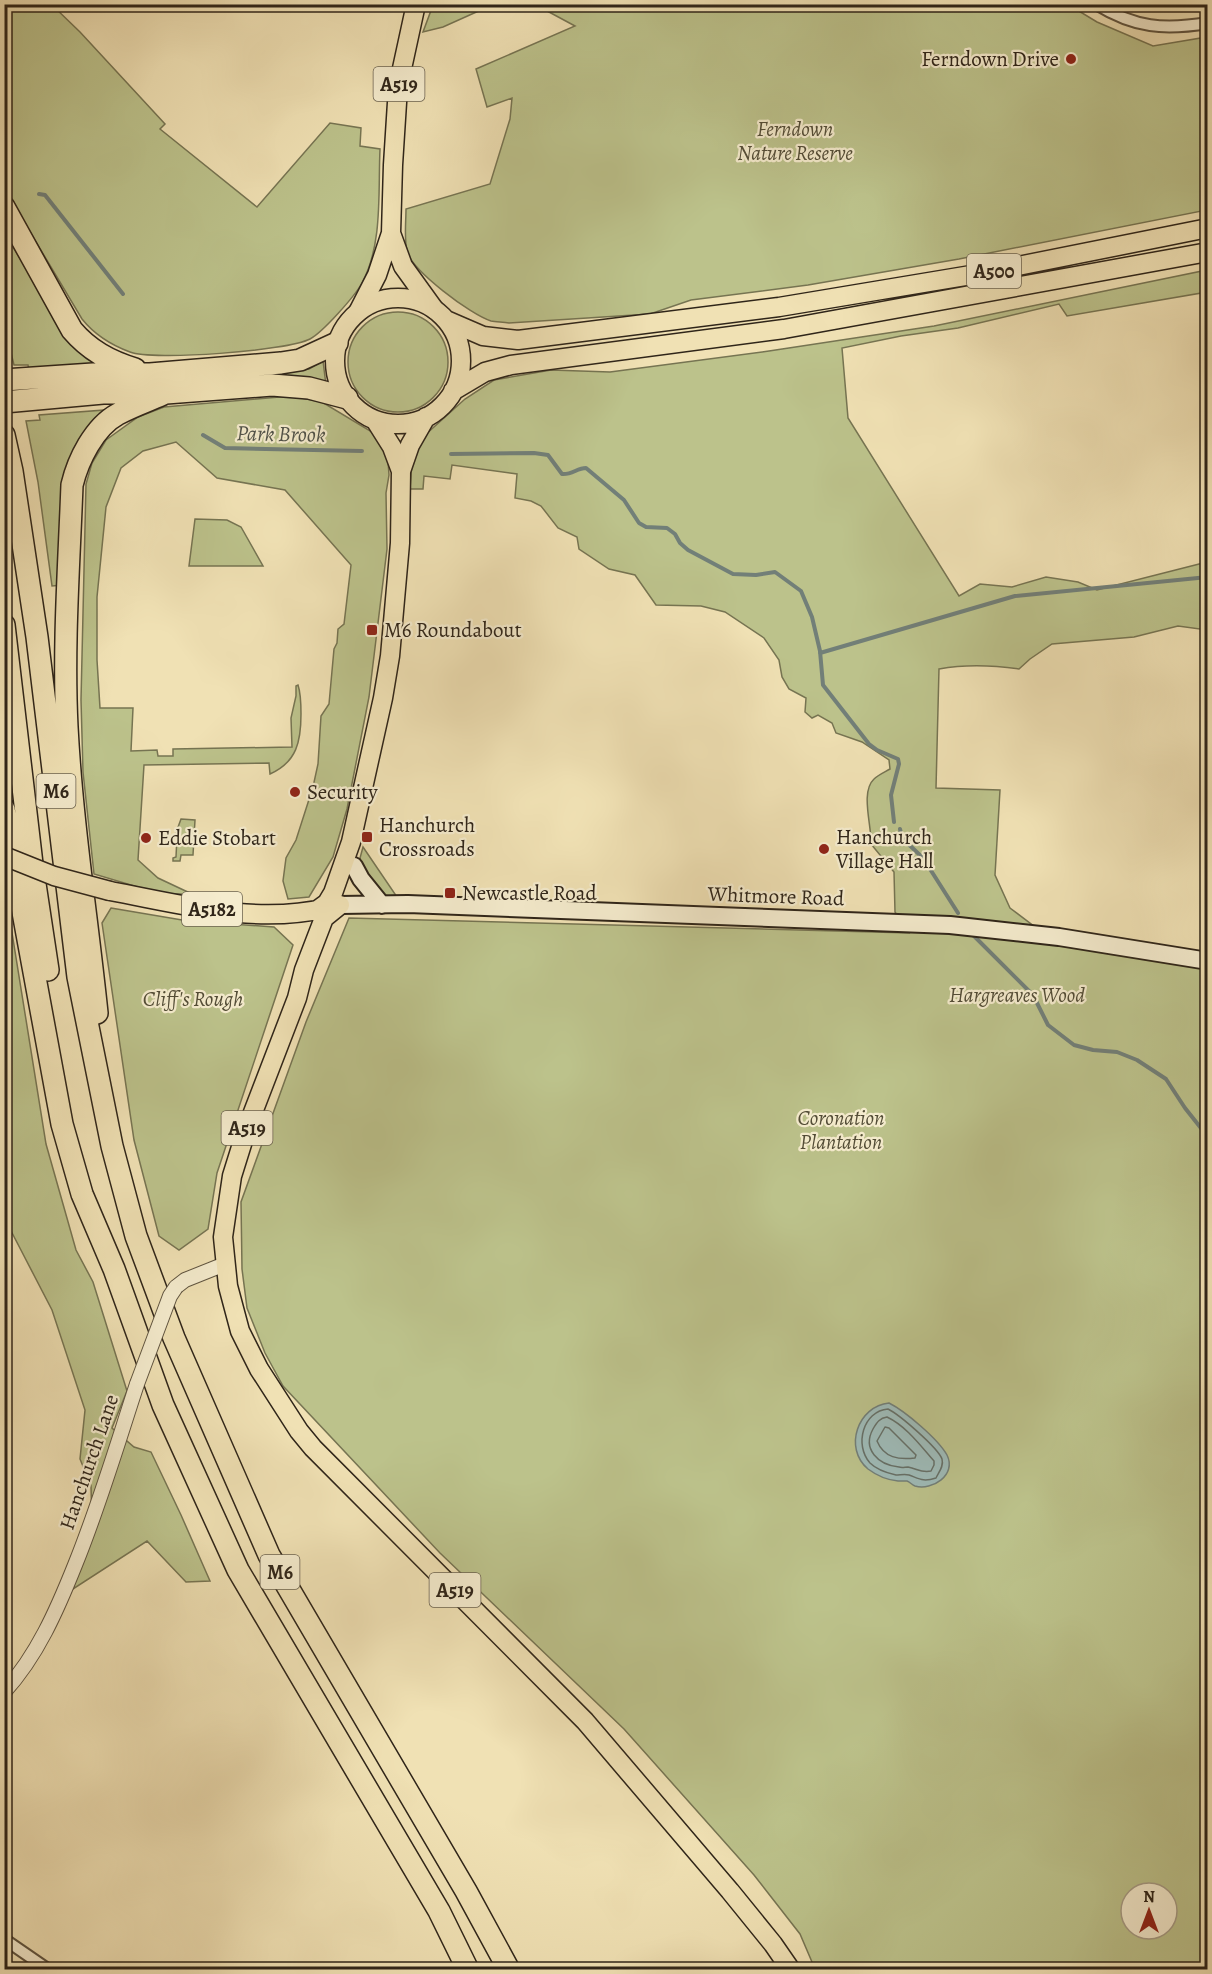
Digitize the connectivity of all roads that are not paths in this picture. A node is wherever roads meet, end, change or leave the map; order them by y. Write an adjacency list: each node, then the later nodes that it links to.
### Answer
1 (416, 4): 6 (main road, A519)
2 (1096, 4): 3 (street)
3 (1208, 24)
4 (4, 207): 11 (highway)
5 (1208, 228): 9 (main road, A500)
6 (391, 233): 8 (main road, A519); 9 (main road, A519)
7 (1208, 252): 13 (main road, A500)
8 (358, 312): 9 (main road); 10 (main road)
9 (440, 315): 13 (main road)
10 (337, 343): 11 (highway); 15 (main road)
11 (150, 374): 12 (highway)
12 (4, 380)
13 (453, 391): 17 (main road)
14 (166, 393): 15 (highway, M6); 16 (highway, M6); 31 (highway, M6)
15 (347, 398): 18 (main road)
16 (4, 402)
17 (426, 417): 18 (main road); 20 (main road, A519)
18 (375, 420): 20 (main road, A519)
19 (4, 435): 31 (highway, M6)
20 (401, 471): 23 (main road, A519)
21 (4, 625): 33 (highway, M6)
22 (4, 809): 33 (highway, M6)
23 (354, 822): 25 (main road, A519); 28 (main road, A519)
24 (4, 856): 28 (main road, A5182, bridge)
25 (354, 866): 26 (main road, A519); 27 (main road)
26 (340, 905): 27 (main road, Whitmore Road); 28 (main road, A5182); 30 (main road, A519)
27 (382, 905): 29 (main road, Whitmore Road)
28 (316, 910): 30 (main road, A519)
29 (1208, 961)
30 (297, 998): 32 (main road, A519)
31 (112, 1146): 38 (highway, M6)
32 (225, 1264): 34 (street, Hanchurch Lane, bridge); 39 (main road, A519)
33 (114, 1269): 37 (highway, M6)
34 (4, 1692)
35 (4, 1939): 36 (street)
36 (49, 1970)
37 (468, 1970)
38 (509, 1970)
39 (790, 1970)

